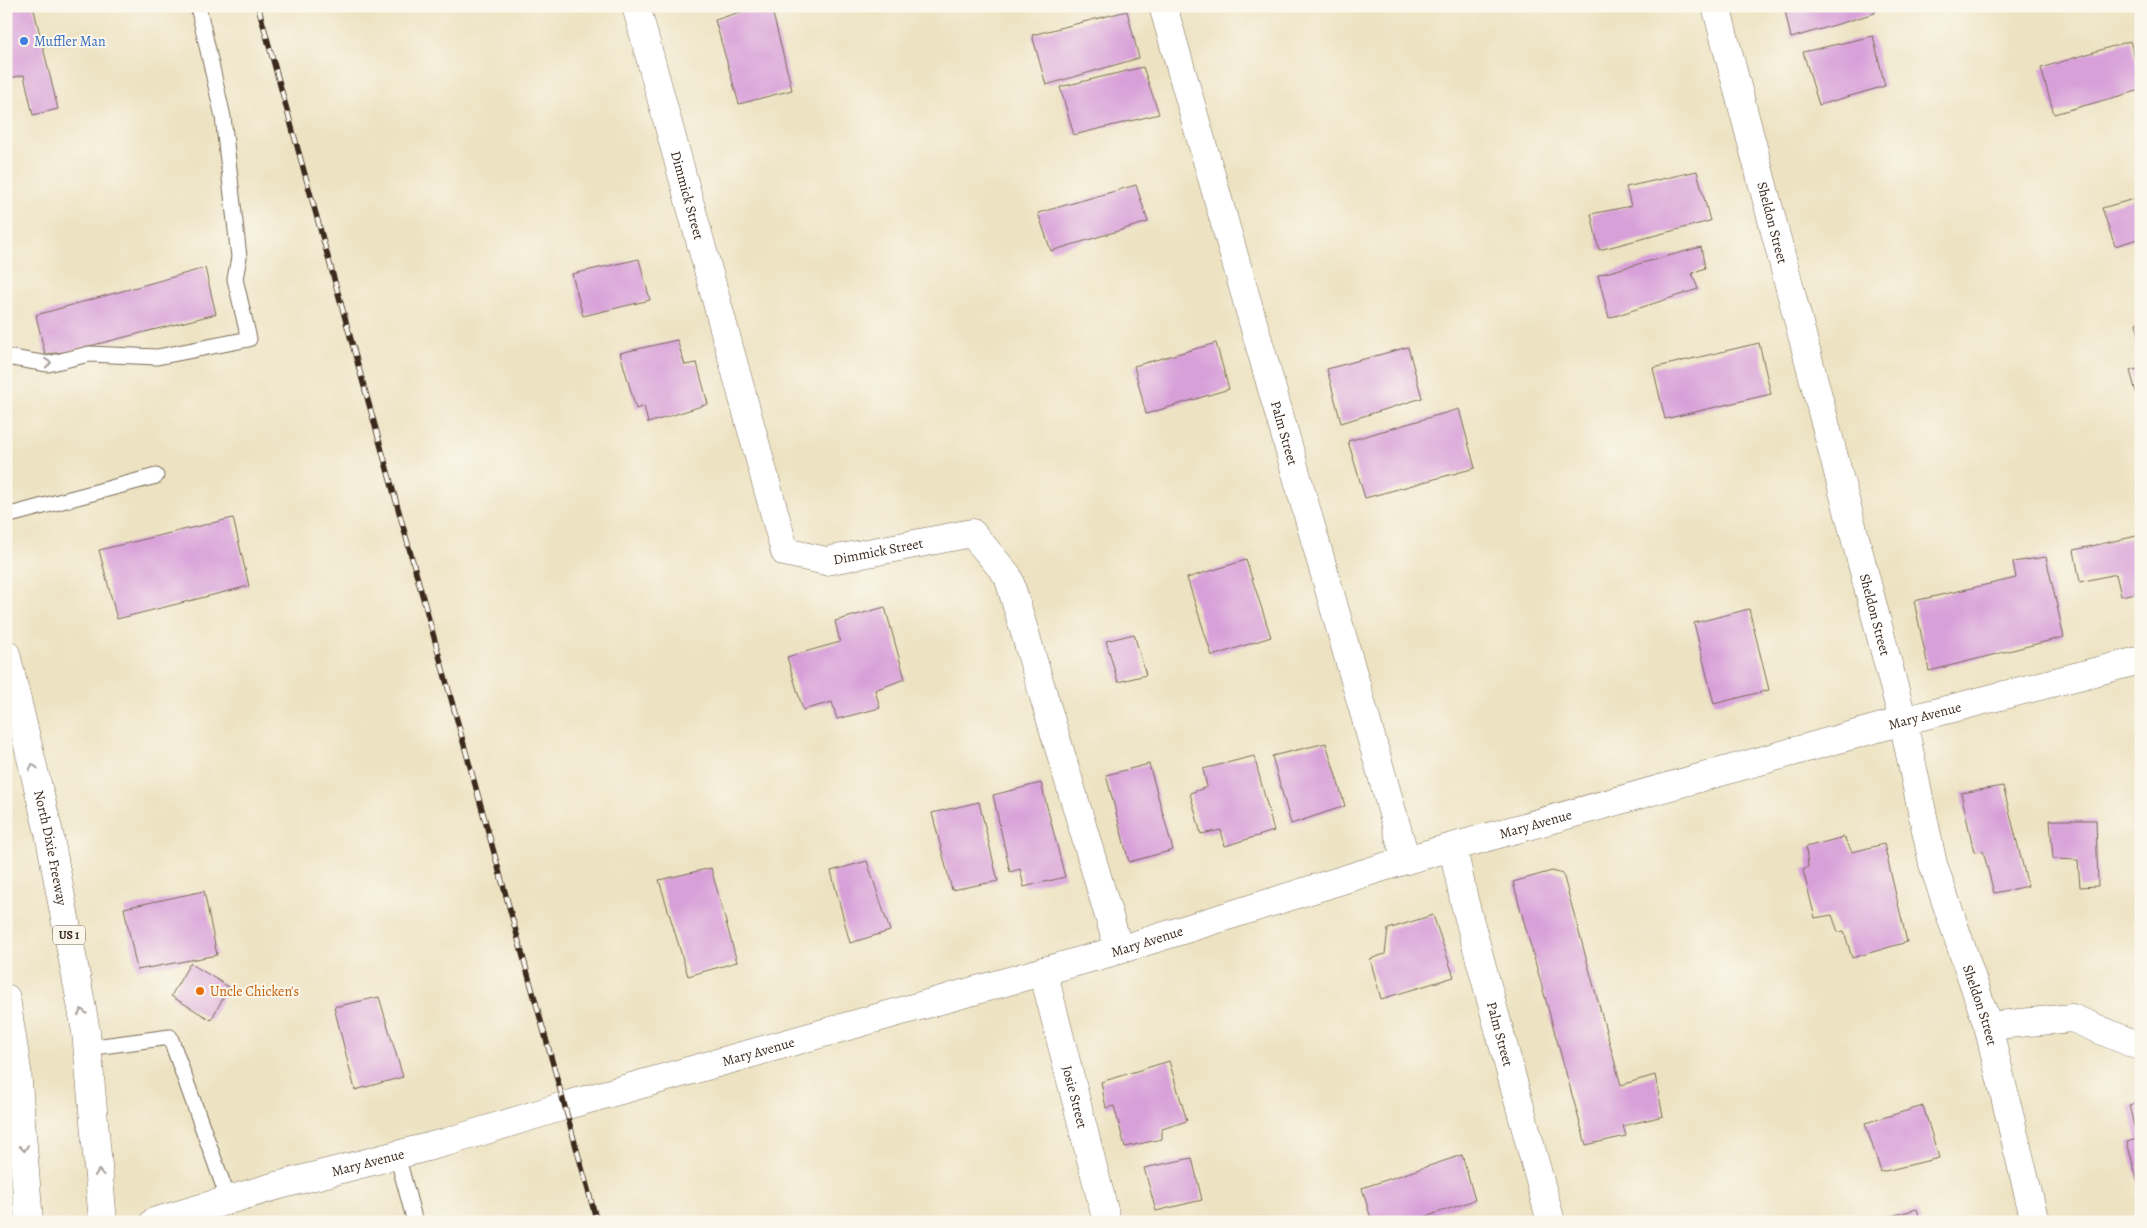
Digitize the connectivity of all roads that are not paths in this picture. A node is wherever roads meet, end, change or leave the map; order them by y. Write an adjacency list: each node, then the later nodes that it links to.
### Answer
1 (198, 6): 5 (lane, one-way to 1)
2 (636, 6): 13 (street, Dimmick Street)
3 (1162, 6): 12 (street, Palm Street)
4 (1716, 6): 10 (street, Sheldon Street)
5 (6, 357)
6 (156, 476): 7 (lane)
7 (6, 516)
8 (6, 654): 18 (street, North Dixie Freeway / US 1, one-way to 8)
9 (2141, 660): 10 (street, Mary Avenue)
10 (1903, 721): 11 (street, Mary Avenue); 16 (street, Sheldon Street)
11 (1453, 848): 12 (street, Mary Avenue); 27 (street, Palm Street)
12 (1406, 860): 13 (street, Mary Avenue)
13 (1119, 950): 14 (street, Mary Avenue)
14 (1043, 972): 19 (street, Mary Avenue); 26 (street, Josie Street)
15 (6, 998): 22 (street, one-way to 22)
16 (1988, 1026): 17 (street); 28 (street, Sheldon Street)
17 (2141, 1047)
18 (87, 1048): 20 (lane); 23 (street, North Dixie Freeway / US 1, one-way to 18)
19 (397, 1154): 20 (street, Mary Avenue); 25 (lane)
20 (229, 1201): 21 (street, Mary Avenue)
21 (195, 1216): 24 (street, Mary Avenue)
22 (29, 1222)
23 (103, 1222)
24 (154, 1222)
25 (415, 1222)
26 (1108, 1222)
27 (1551, 1222)
28 (2036, 1222)

